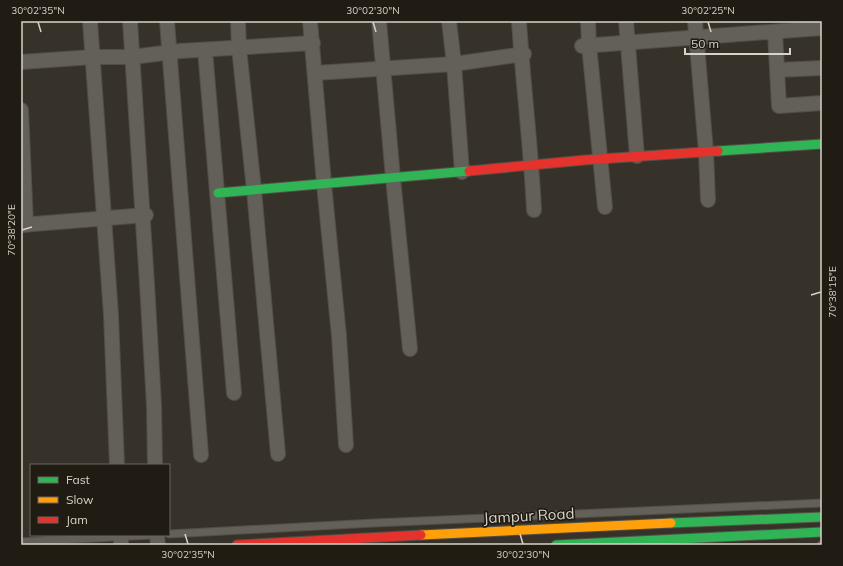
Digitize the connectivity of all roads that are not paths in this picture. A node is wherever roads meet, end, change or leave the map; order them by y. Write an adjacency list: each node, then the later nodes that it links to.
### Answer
1 (90, 21): 22 (street)
2 (130, 21): 23 (street)
3 (167, 21): 20 (street)
4 (238, 21): 18 (street)
5 (310, 21): 16 (street)
6 (379, 21): 27 (street)
7 (450, 21): 25 (street)
8 (519, 21): 21 (street)
9 (588, 21): 17 (street)
10 (626, 21): 15 (street)
11 (695, 21): 14 (street)
12 (767, 28): 13 (street); 14 (street); 28 (street)
13 (822, 28)
14 (696, 38): 15 (street); 34 (street)
15 (628, 42): 17 (street); 35 (street)
16 (313, 43): 18 (street); 29 (street)
17 (585, 46): 36 (street)
18 (239, 48): 19 (street); 41 (street)
19 (205, 50): 20 (street); 42 (street)
20 (170, 52): 23 (street); 53 (street)
21 (522, 54): 25 (street); 37 (street)
22 (93, 57): 23 (street); 24 (street); 47 (street)
23 (132, 57): 46 (street)
24 (21, 62)
25 (454, 64): 27 (street); 38 (street)
26 (822, 68): 28 (street)
27 (383, 69): 29 (street); 39 (street)
28 (777, 70): 30 (street)
29 (315, 73): 40 (street)
30 (822, 103)
31 (21, 110): 32 (street)
32 (21, 116): 48 (street)
33 (822, 144): 34 (main road)
34 (706, 152): 35 (main road); 43 (street)
35 (637, 156): 36 (main road)
36 (600, 159): 37 (main road); 44 (street)
37 (532, 165): 38 (main road); 45 (street)
38 (462, 172): 39 (main road)
39 (393, 178): 40 (main road); 49 (street)
40 (324, 184): 41 (main road); 51 (street)
41 (254, 190): 42 (main road); 52 (street)
42 (218, 193): 50 (street)
43 (708, 200)
44 (605, 207)
45 (534, 210)
46 (144, 215): 47 (street); 55 (street)
47 (105, 218): 48 (street); 54 (street)
48 (23, 225)
49 (410, 349)
50 (234, 393)
51 (346, 445)
52 (278, 454)
53 (201, 455)
54 (118, 464)
55 (156, 464)
56 (822, 503): 59 (lane)
57 (822, 517): 63 (main road, Jampur Road)
58 (822, 532): 64 (main road, Jampur Road)
59 (170, 534)
60 (144, 536): 61 (lane)
61 (121, 539): 62 (lane)
62 (21, 542)
63 (237, 545)
64 (556, 545)

